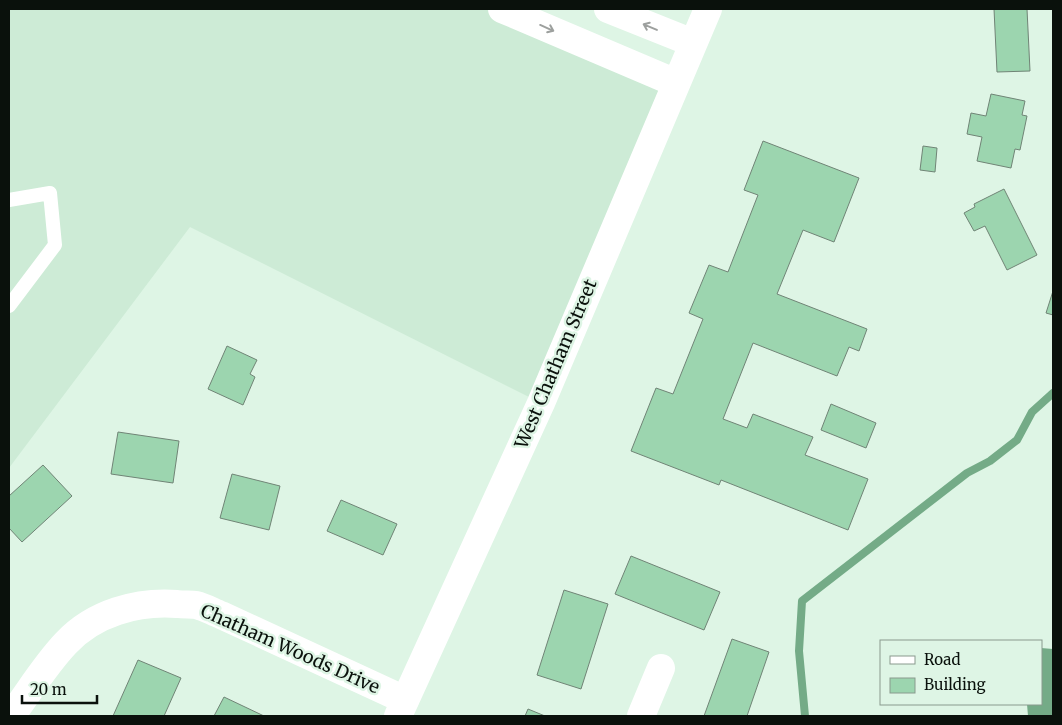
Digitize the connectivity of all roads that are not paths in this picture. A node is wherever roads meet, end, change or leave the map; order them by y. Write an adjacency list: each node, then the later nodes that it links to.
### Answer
1 (502, 9): 5 (street, one-way to 5)
2 (608, 9): 4 (street, one-way to 2)
3 (708, 9): 4 (street, West Chatham Street)
4 (693, 44): 5 (street, West Chatham Street)
5 (676, 83): 9 (street, West Chatham Street)
6 (9, 200): 7 (lane)
7 (9, 306)
8 (661, 668): 11 (street)
9 (401, 708): 10 (street, Chatham Woods Drive)
10 (11, 716)
11 (641, 716)

